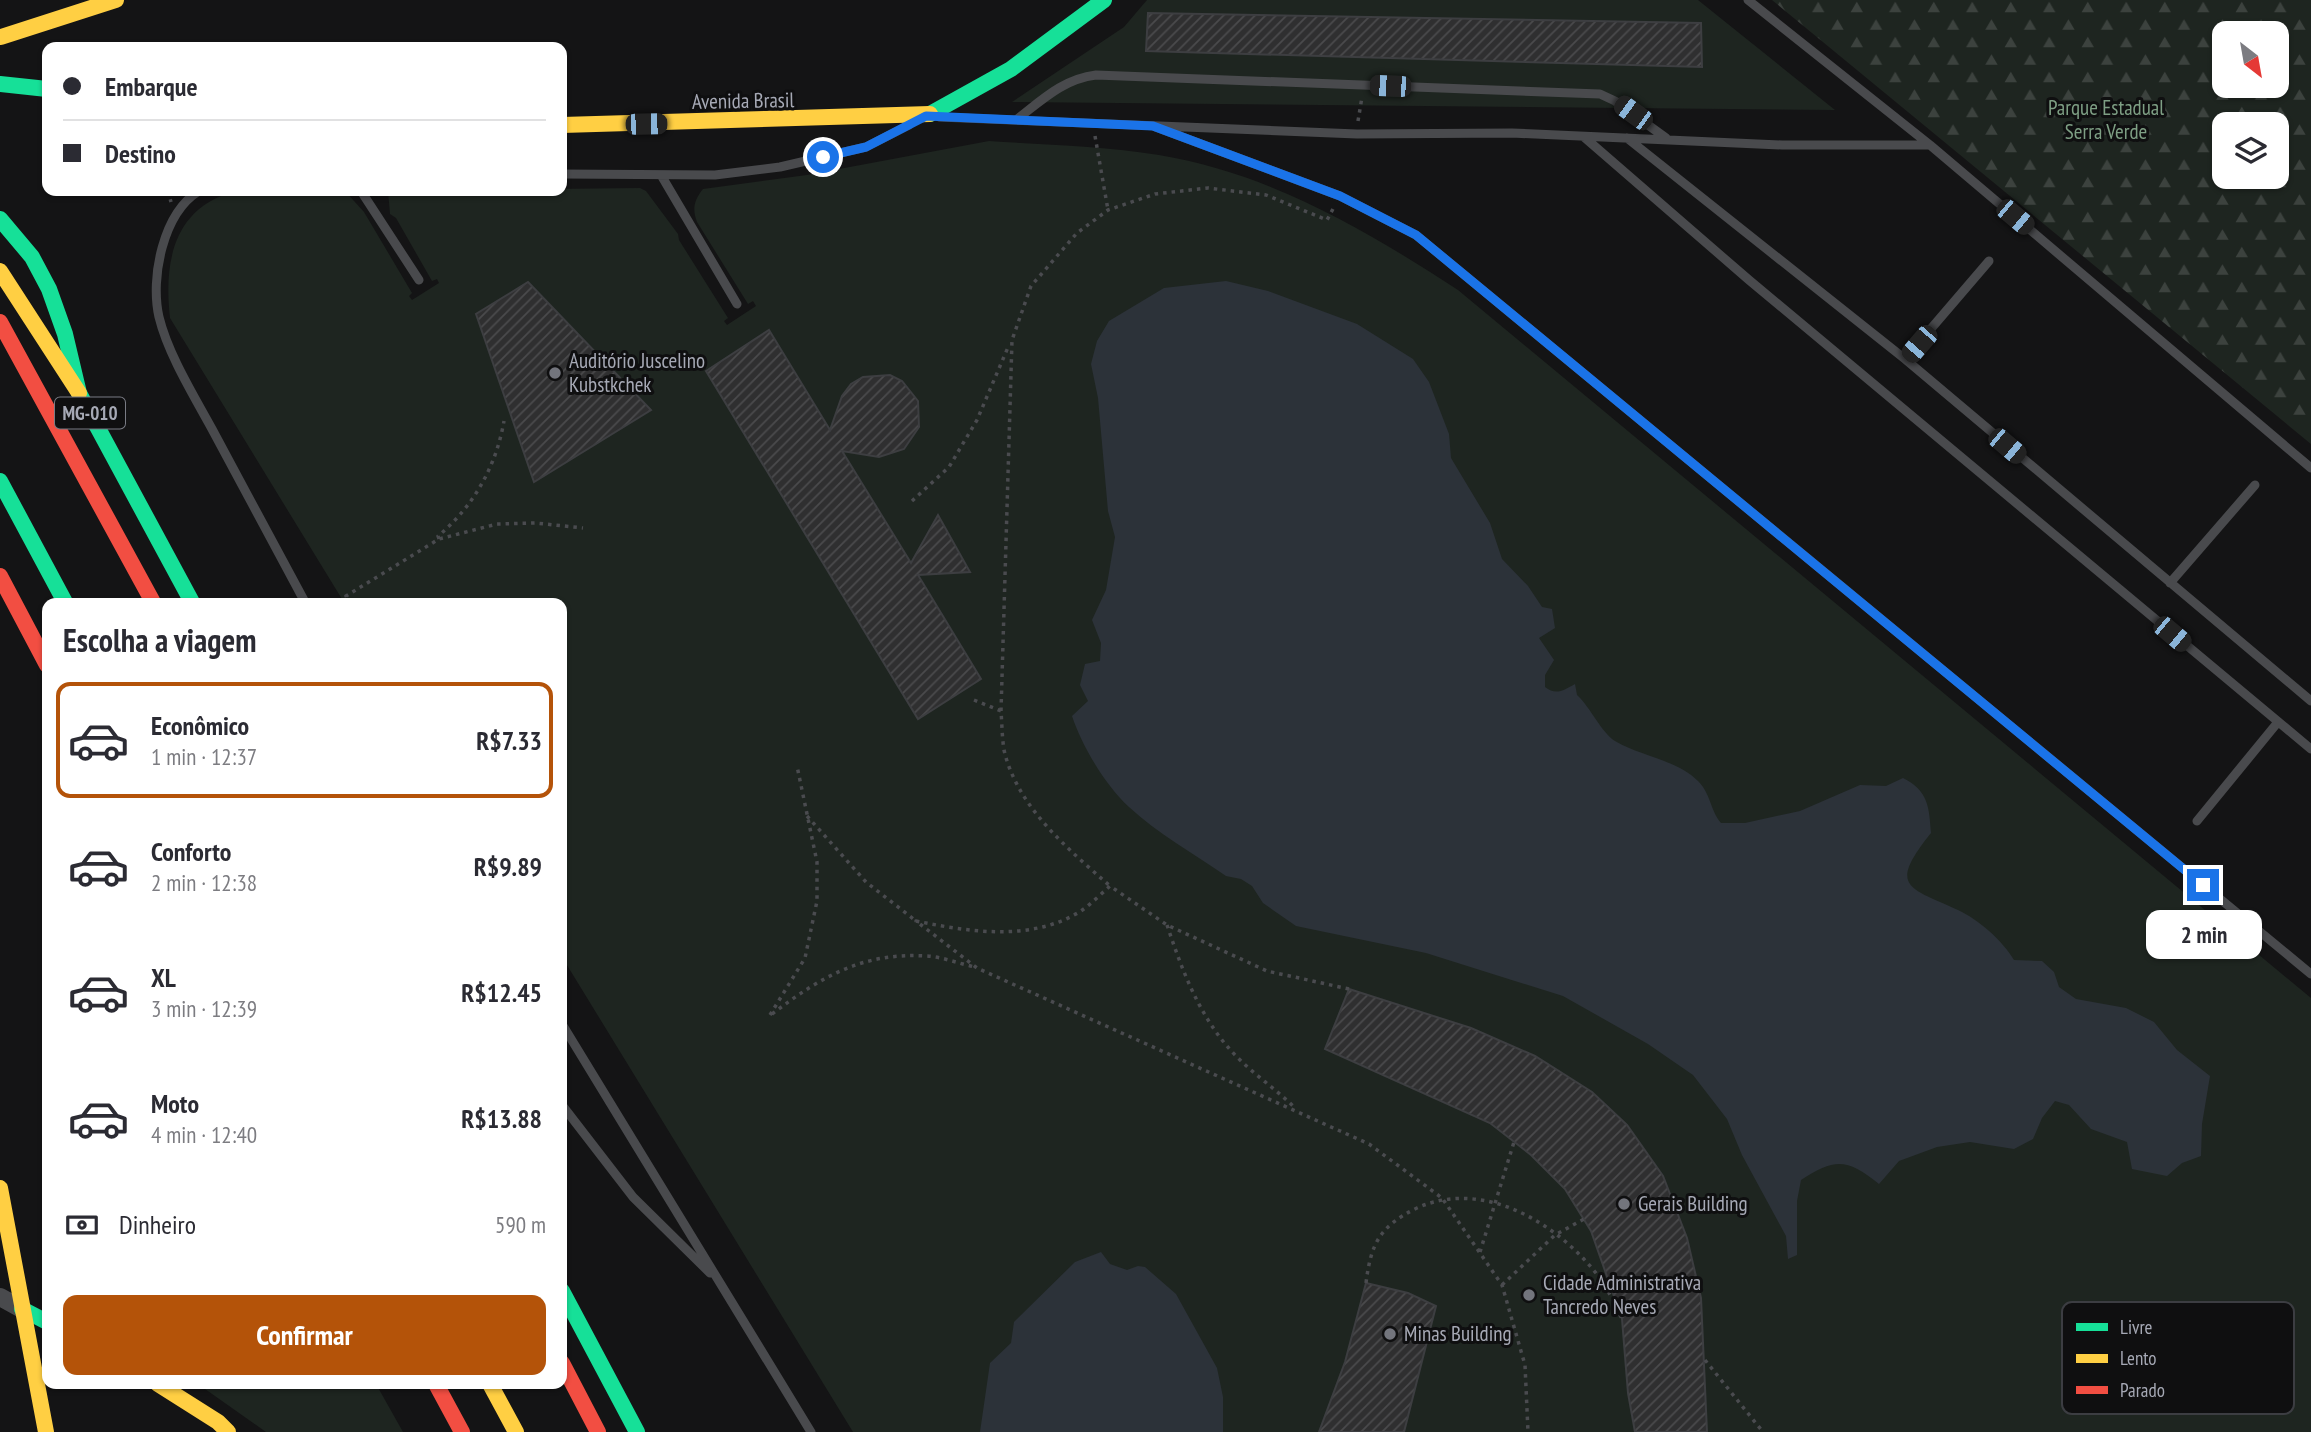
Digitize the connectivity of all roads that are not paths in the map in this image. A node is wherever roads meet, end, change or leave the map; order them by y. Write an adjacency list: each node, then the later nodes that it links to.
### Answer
1 (116, 0): 4 (main road)
2 (1104, 0): 7 (main road)
3 (1748, 0): 14 (lane)
4 (1, 37)
5 (0, 84): 6 (main road)
6 (42, 88)
7 (926, 116): 8 (lane); 9 (main road, Avenida Brasil); 16 (lane)
8 (1016, 120): 10 (lane); 13 (lane)
9 (567, 125)
10 (1153, 126): 11 (lane); 41 (lane)
11 (1584, 136): 12 (lane); 38 (lane)
12 (1627, 138): 13 (lane); 25 (lane)
13 (1667, 139): 14 (lane)
14 (1930, 145): 27 (lane)
15 (567, 174): 16 (lane)
16 (661, 176): 23 (lane)
17 (192, 196): 35 (lane)
18 (364, 196): 22 (lane)
19 (0, 219): 26 (main road, MG-010)
20 (1989, 261): 25 (lane)
21 (0, 271): 26 (main road)
22 (419, 280)
23 (737, 304)
24 (0, 322): 33 (main road, MG-010)
25 (1905, 359): 31 (lane)
26 (79, 393): 34 (main road, MG-010)
27 (2311, 468)
28 (0, 481): 32 (main road)
29 (2255, 485): 31 (lane)
30 (0, 576): 36 (main road)
31 (2170, 583): 37 (lane)
32 (63, 598)
33 (151, 598)
34 (189, 598)
35 (303, 598)
36 (42, 656)
37 (2311, 701)
38 (2278, 722): 39 (lane); 40 (lane)
39 (2311, 749)
40 (2197, 821)
41 (2311, 974)
42 (567, 1032): 45 (lane)
43 (567, 1111): 45 (lane)
44 (0, 1188): 48 (main road)
45 (722, 1284): 60 (lane)
46 (0, 1297): 48 (street)
47 (567, 1300): 59 (main road)
48 (22, 1309): 49 (main road); 54 (main road)
49 (42, 1319)
50 (567, 1373): 58 (main road)
51 (166, 1389): 55 (main road)
52 (439, 1389): 56 (main road)
53 (493, 1389): 57 (main road)
54 (46, 1432)
55 (228, 1432)
56 (462, 1432)
57 (516, 1432)
58 (598, 1432)
59 (637, 1432)
60 (811, 1432)

